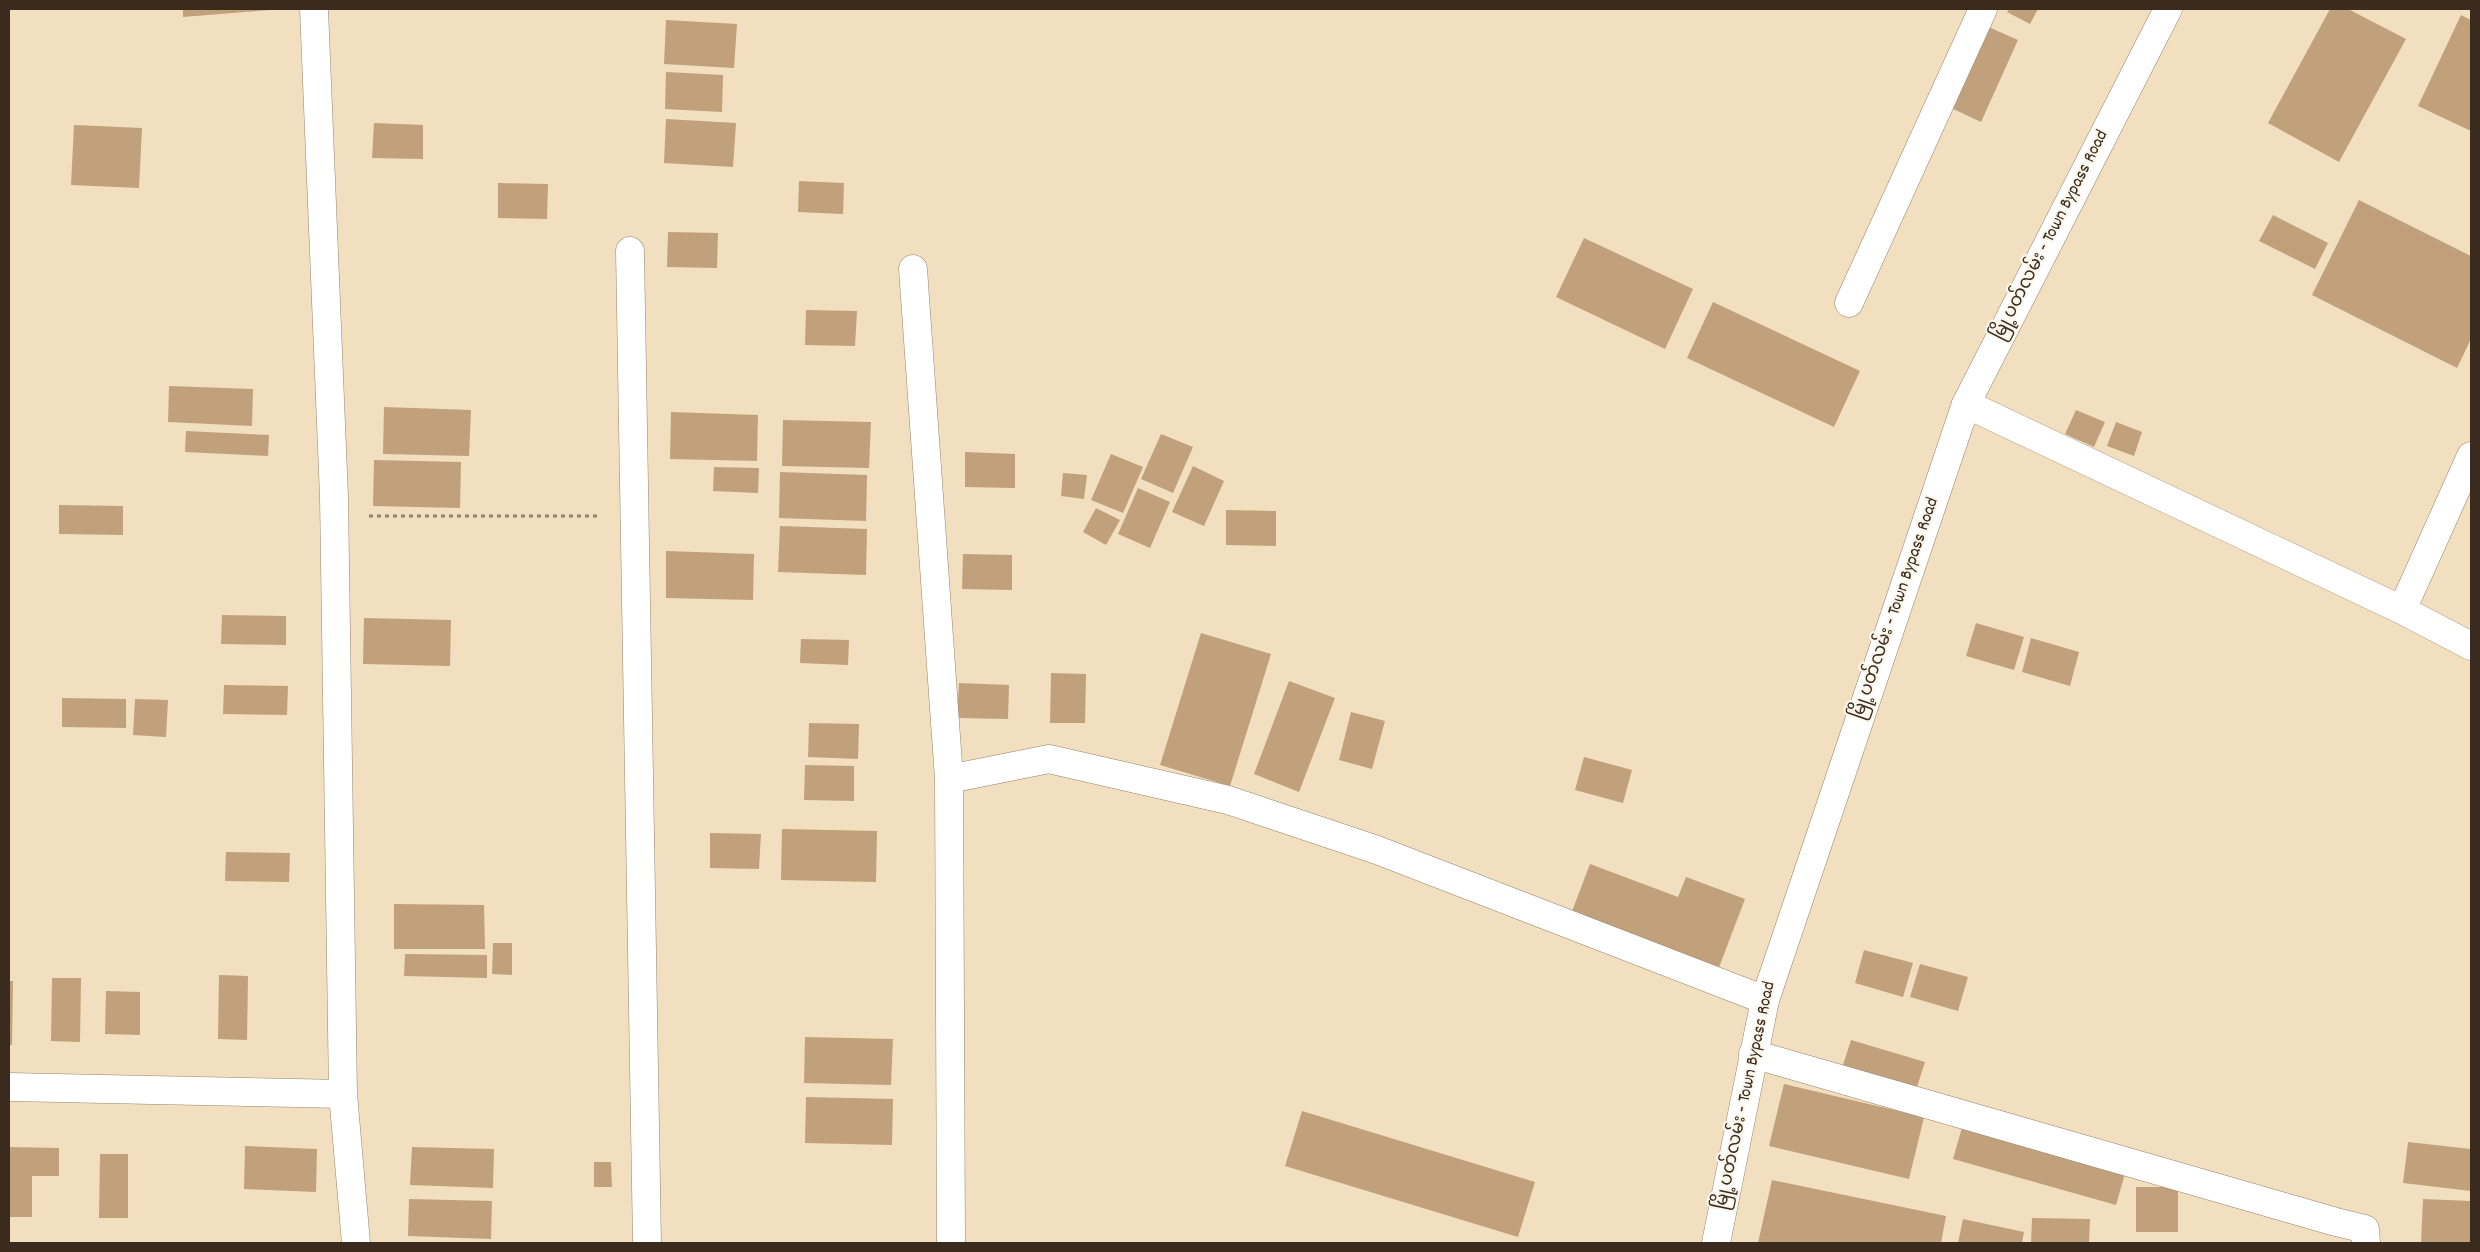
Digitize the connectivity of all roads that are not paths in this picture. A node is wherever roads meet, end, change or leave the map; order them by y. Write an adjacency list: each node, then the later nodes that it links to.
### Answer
1 (314, 9): 15 (street)
2 (1983, 9): 6 (street)
3 (2168, 9): 7 (street, မြို့ပတ်လမ်း - Town Bypass Road)
4 (630, 251): 17 (street)
5 (913, 269): 11 (street)
6 (1849, 303)
7 (1966, 404): 9 (street); 12 (street, မြို့ပတ်လမ်း - Town Bypass Road)
8 (2471, 456): 9 (street)
9 (2402, 610): 10 (street)
10 (2471, 646)
11 (949, 779): 12 (street); 18 (street)
12 (1765, 1000): 13 (street, မြို့ပတ်လမ်း - Town Bypass Road)
13 (1752, 1054): 19 (street, မြို့ပတ်လမ်း - Town Bypass Road); 20 (street)
14 (9, 1087): 15 (street)
15 (343, 1094): 16 (street)
16 (356, 1243)
17 (647, 1243)
18 (951, 1243)
19 (1716, 1243)
20 (2366, 1243)

